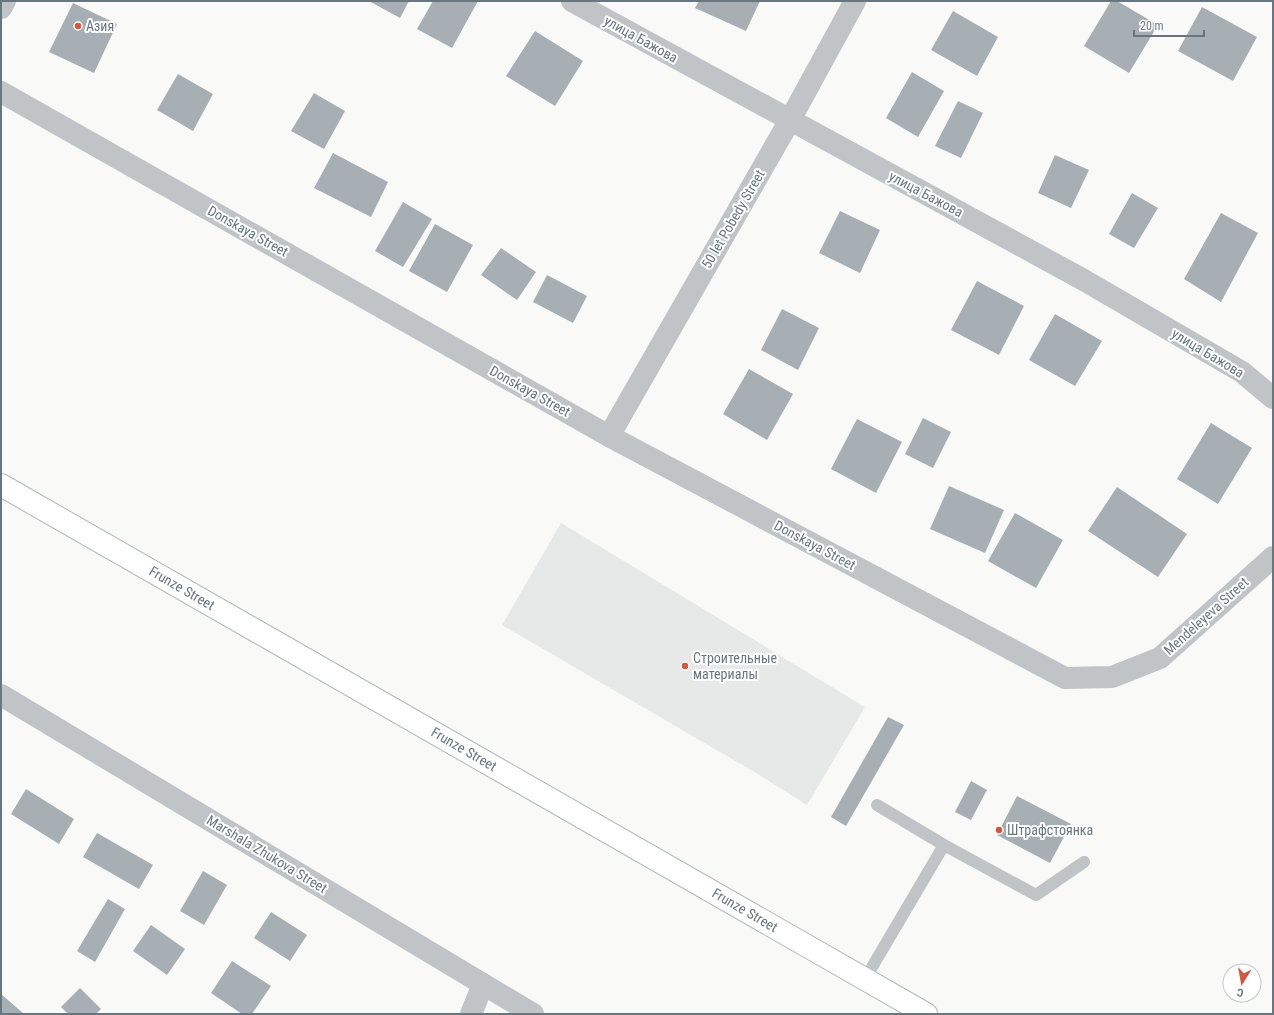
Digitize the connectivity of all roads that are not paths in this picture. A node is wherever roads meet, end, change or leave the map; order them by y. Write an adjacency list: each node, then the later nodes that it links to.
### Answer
1 (5, 1): 4 (street)
2 (572, 1): 6 (street, улица Бажова)
3 (855, 1): 6 (street, 50 let Pobedy Street)
4 (1, 8)
5 (1, 92): 8 (street, Donskaya Street)
6 (790, 120): 7 (street, улица Бажова); 8 (street, 50 let Pobedy Street)
7 (1273, 398)
8 (609, 436): 11 (street, Donskaya Street)
9 (1, 485): 16 (main road, Frunze Street)
10 (1273, 557): 11 (street, Mendeleyeva Street)
11 (1065, 678)
12 (1, 695): 17 (street, Marshala Zhukova Street)
13 (877, 805): 14 (lane)
14 (944, 845): 15 (lane); 16 (lane)
15 (1084, 862)
16 (864, 979): 20 (main road, Frunze Street)
17 (483, 984): 18 (street); 19 (street, Marshala Zhukova Street)
18 (471, 1014)
19 (533, 1014)
20 (926, 1014)

